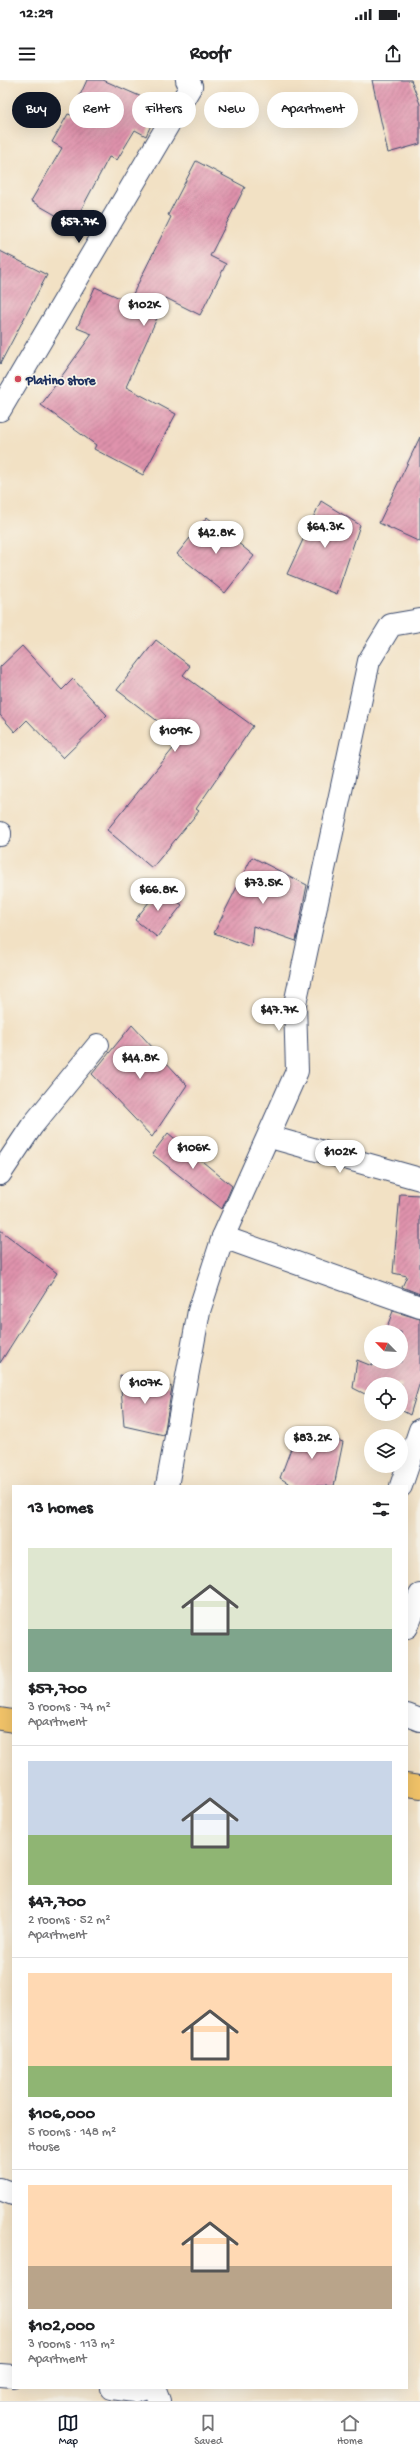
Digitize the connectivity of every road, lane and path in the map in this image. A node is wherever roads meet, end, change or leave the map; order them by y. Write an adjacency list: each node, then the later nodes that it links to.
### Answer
1 (187, 80): 2 (street)
2 (0, 410)
3 (420, 620): 5 (street)
4 (98, 1045): 6 (street)
5 (270, 1137): 7 (street); 8 (street)
6 (0, 1174)
7 (420, 1179)
8 (223, 1237): 9 (street); 11 (street)
9 (420, 1306)
10 (420, 1430): 12 (street)
11 (167, 1485)
12 (401, 1485)
13 (420, 1595): 14 (street)
14 (408, 1625)
15 (408, 1716): 17 (street)
16 (0, 1719): 18 (main road)
17 (420, 1720)
18 (12, 1721)
19 (408, 1785): 20 (main road)
20 (420, 1787)
21 (0, 2189): 22 (street)
22 (12, 2194)
23 (0, 2375): 24 (street)
24 (12, 2376)
25 (119, 2389): 26 (street)
26 (140, 2389)
27 (154, 2389): 28 (street)
28 (159, 2401)

